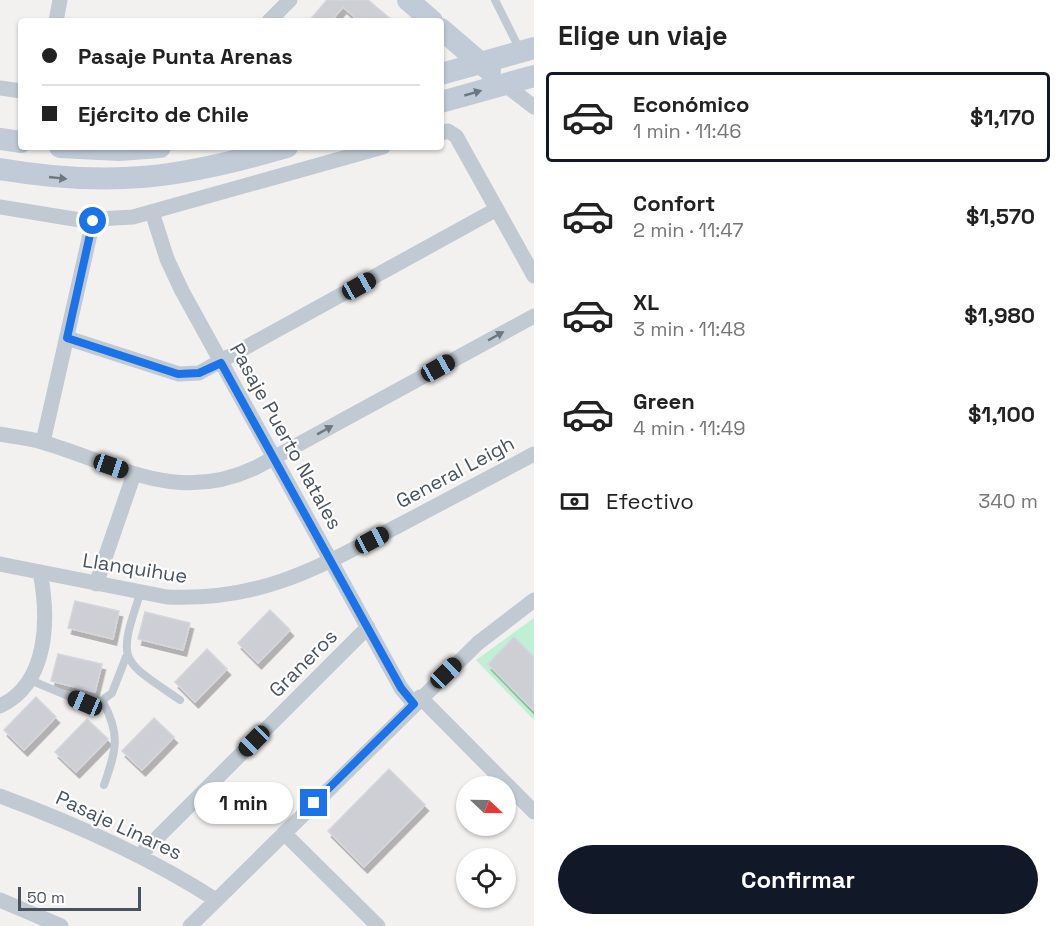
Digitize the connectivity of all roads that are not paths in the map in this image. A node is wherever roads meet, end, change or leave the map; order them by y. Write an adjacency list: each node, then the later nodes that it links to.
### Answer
1 (60, 0): 5 (street)
2 (290, 0): 6 (street)
3 (408, 0): 7 (main road)
4 (495, 0): 9 (lane)
5 (57, 18)
6 (273, 18)
7 (429, 18)
8 (444, 32): 10 (main road)
9 (527, 50): 10 (main road)
10 (480, 63): 11 (main road); 13 (main road)
11 (444, 73)
12 (534, 76): 13 (main road)
13 (504, 84): 16 (main road, one-way to 13); 17 (street)
14 (0, 88): 15 (street)
15 (18, 91)
16 (444, 101)
17 (534, 107)
18 (444, 132): 26 (street)
19 (0, 139): 20 (main road)
20 (18, 142)
21 (276, 150): 24 (main road, one-way to 21)
22 (357, 150): 23 (street)
23 (339, 152): 27 (street)
24 (0, 170)
25 (0, 207): 28 (street)
26 (497, 209): 29 (street); 32 (street)
27 (152, 212): 28 (street); 32 (street, Pasaje Puerto Natales)
28 (93, 221): 31 (street)
29 (534, 276)
30 (534, 315): 36 (street, one-way to 30)
31 (67, 338): 32 (street); 34 (street)
32 (221, 363): 36 (street, Pasaje Puerto Natales)
33 (0, 434): 34 (street)
34 (43, 442): 37 (street)
35 (534, 454): 38 (street, General Leigh)
36 (274, 458): 37 (street); 38 (street, Pasaje Puerto Natales)
37 (134, 474): 41 (street)
38 (331, 561): 42 (street, Llanquihue); 44 (street, Pasaje Puerto Natales)
39 (0, 564): 40 (street, Llanquihue)
40 (40, 572): 41 (street, Llanquihue); 46 (street)
41 (96, 584): 42 (street, Llanquihue)
42 (141, 594): 45 (lane)
43 (534, 600): 48 (street)
44 (368, 627): 48 (street, Pasaje Puerto Natales); 55 (street, Graneros)
45 (126, 657): 47 (lane); 49 (lane)
46 (30, 680): 49 (lane); 50 (street)
47 (180, 700)
48 (417, 701): 53 (street, Pasaje Puerto Natales); 54 (street)
49 (103, 702): 51 (lane)
50 (0, 706)
51 (104, 785)
52 (0, 796): 55 (street, Pasaje Linares)
53 (534, 813)
54 (284, 833): 57 (street); 60 (street)
55 (140, 855): 57 (street, Pasaje Linares)
56 (0, 900): 58 (street)
57 (216, 900): 59 (street)
58 (61, 926)
59 (190, 926)
60 (378, 926)

